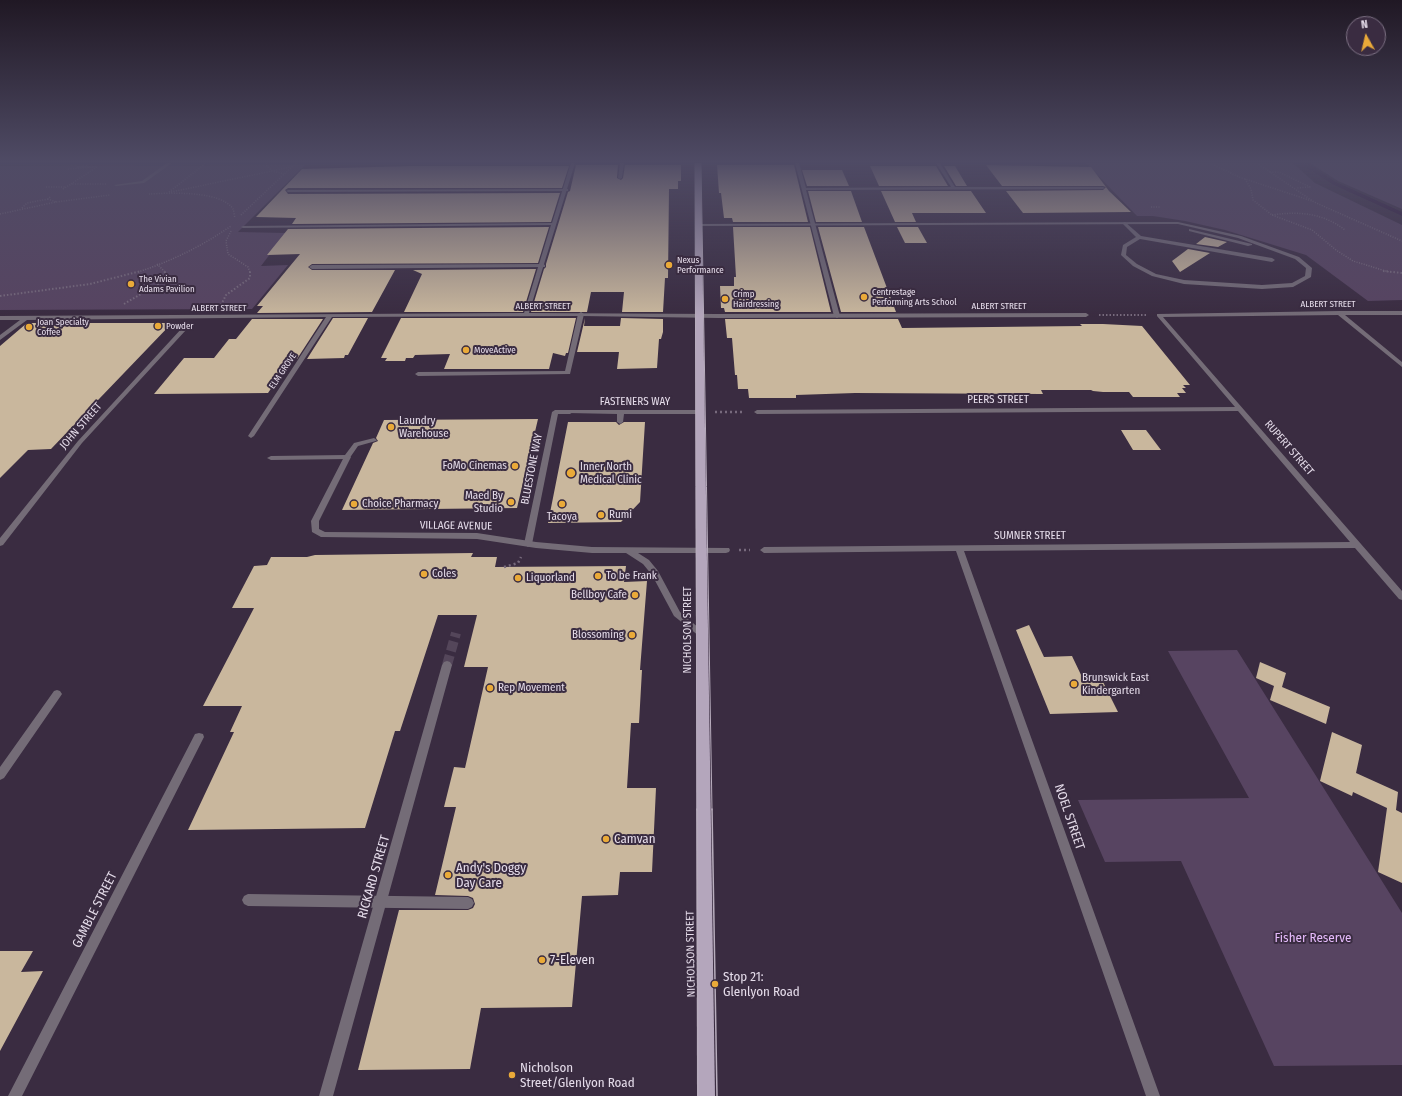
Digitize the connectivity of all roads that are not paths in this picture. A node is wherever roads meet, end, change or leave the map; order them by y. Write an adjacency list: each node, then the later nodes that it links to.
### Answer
1 (558, 214): 5 (street)
2 (698, 214): 6 (main road, NICHOLSON STREET)
3 (810, 214): 7 (street)
4 (1125, 223): 7 (street); 9 (street); 9 (street)
5 (555, 224): 8 (street); 11 (street)
6 (698, 224): 7 (street); 20 (main road, NICHOLSON STREET)
7 (813, 224): 21 (street)
8 (243, 227)
9 (1139, 237): 10 (street)
10 (1272, 260)
11 (543, 266): 12 (street); 16 (street)
12 (312, 267)
13 (1339, 313): 14 (street, ALBERT STREET); 18 (street, ALBERT STREET); 26 (street)
14 (1402, 313)
15 (581, 314): 16 (street, ALBERT STREET); 20 (street, ALBERT STREET); 27 (street)
16 (526, 315): 19 (street, ALBERT STREET)
17 (1086, 315): 21 (street, ALBERT STREET)
18 (1159, 315): 28 (street, RUPERT STREET)
19 (330, 316): 22 (street, ALBERT STREET); 34 (street, ELM GROVE)
20 (699, 316): 21 (street, ALBERT STREET); 31 (main road, NICHOLSON STREET)
21 (837, 316)
22 (195, 317): 24 (street, ALBERT STREET); 38 (street, JOHN STREET)
23 (0, 318): 24 (street, ALBERT STREET)
24 (25, 318): 25 (street)
25 (0, 338)
26 (1402, 365)
27 (418, 374)
28 (1240, 409): 32 (street, PEERS STREET); 40 (street, RUPERT STREET)
29 (570, 412): 30 (street, FASTENERS WAY); 39 (street, BLUESTONE WAY)
30 (621, 412): 31 (street, FASTENERS WAY); 33 (street)
31 (700, 412): 42 (main road, NICHOLSON STREET)
32 (756, 412)
33 (620, 422)
34 (251, 436)
35 (374, 440): 36 (street)
36 (347, 457): 37 (street); 39 (street, VILLAGE AVENUE)
37 (271, 458)
38 (0, 543)
39 (528, 544): 45 (street, VILLAGE AVENUE)
40 (1358, 545): 41 (street, SUMNER STREET); 46 (street, RUPERT STREET)
41 (959, 548): 44 (street, SUMNER STREET); 58 (street, NOEL STREET)
42 (702, 550): 43 (street); 45 (street, VILLAGE AVENUE); 47 (main road, NICHOLSON STREET)
43 (726, 550)
44 (764, 550)
45 (628, 551): 47 (street)
46 (1402, 596)
47 (702, 634): 57 (main road, NICHOLSON STREET)
48 (447, 665): 53 (street, RICKARD STREET)
49 (57, 694): 51 (street)
50 (199, 737): 55 (street, GAMBLE STREET)
51 (0, 775)
52 (248, 900): 53 (street)
53 (382, 903): 54 (street); 56 (street, RICKARD STREET)
54 (468, 903)
55 (15, 1096)
56 (326, 1096)
57 (706, 1096)
58 (1153, 1096)

